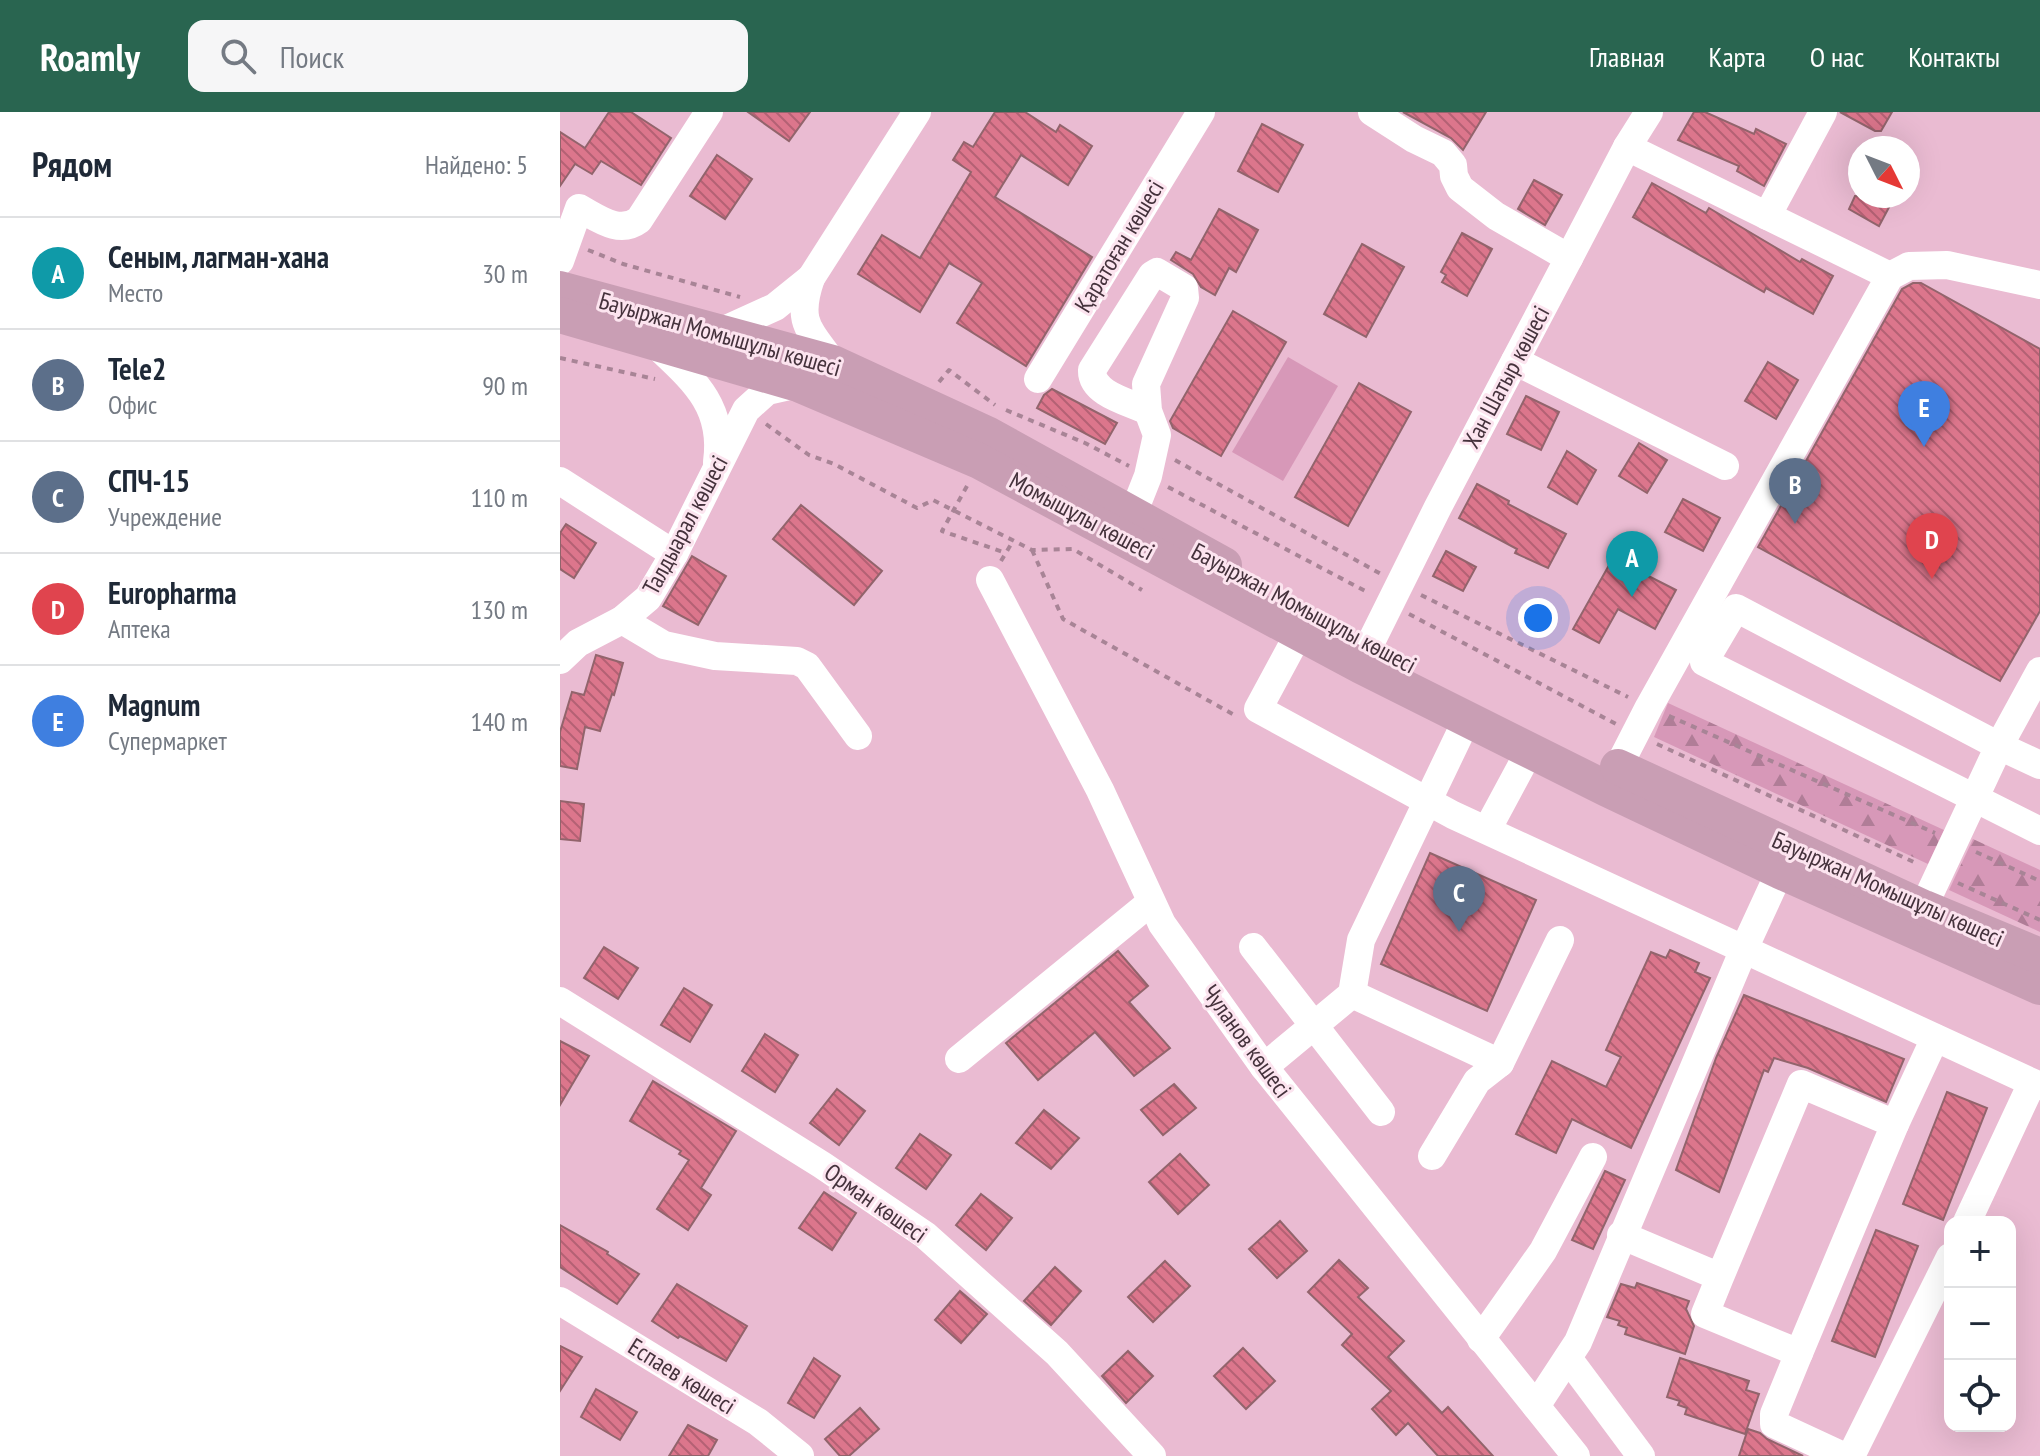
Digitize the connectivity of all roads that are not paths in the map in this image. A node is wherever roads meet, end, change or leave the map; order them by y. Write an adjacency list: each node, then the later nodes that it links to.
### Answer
1 (709, 112): 8 (street)
2 (917, 112): 13 (street)
3 (1201, 112): 21 (street, Қаратоған көшесі)
4 (1372, 112): 11 (street)
5 (1649, 112): 7 (street, Хан Шатыр көшесі)
6 (1823, 112): 9 (street)
7 (1627, 147): 9 (street); 11 (street, Хан Шатыр көшесі)
8 (569, 203): 10 (street)
9 (1767, 216): 12 (street)
10 (562, 256): 17 (main road)
11 (1569, 258): 19 (street, Хан Шатыр көшесі)
12 (1890, 276): 14 (street); 30 (street)
13 (811, 278): 18 (street); 20 (street)
14 (2040, 285)
15 (560, 289): 17 (main road, Бауыржан Момышұлы көшесі)
16 (560, 315): 17 (main road)
17 (660, 330): 18 (main road, Бауыржан Момышұлы көшесі); 22 (main road, Момышұлы көшесі); 25 (street)
18 (722, 331): 20 (main road, Бауыржан Момышұлы көшесі)
19 (1515, 361): 24 (street); 33 (street, Хан Шатыр көшесі)
20 (833, 363): 27 (main road, Бауыржан Момышұлы көшесі)
21 (1038, 379)
22 (798, 384): 25 (street, Талдыарал көшесі); 32 (main road, Момышұлы көшесі)
23 (1148, 411): 23 (street); 27 (street)
24 (1725, 466)
25 (715, 471): 28 (street, Талдыарал көшесі)
26 (560, 481): 28 (street)
27 (1133, 514): 33 (main road, Бауыржан Момышұлы көшесі)
28 (674, 554): 31 (street, Талдыарал көшесі)
29 (990, 580): 48 (street, Чуланов көшесі)
30 (1725, 601): 34 (street); 39 (street)
31 (622, 620): 35 (street, Талдыарал көшесі); 38 (street)
32 (1299, 633): 37 (main road, Момышұлы көшесі); 44 (street)
33 (1369, 646): 42 (main road, Бауыржан Момышұлы көшесі)
34 (1693, 656): 42 (street); 43 (street)
35 (560, 660)
36 (2036, 689): 39 (street)
37 (1467, 719): 40 (main road, Момышұлы көшесі); 44 (street)
38 (858, 736)
39 (1999, 746): 41 (street); 43 (street)
40 (1530, 750): 42 (main road, Бауыржан Момышұлы көшесі); 45 (street)
41 (2040, 765)
42 (1612, 778): 47 (main road, Бауыржан Момышұлы көшесі); 49 (main road, Бауыржан Момышұлы көшесі)
43 (1975, 800): 46 (street); 49 (street)
44 (1428, 801): 45 (street); 55 (street)
45 (1487, 830): 52 (street)
46 (2040, 831)
47 (1780, 871): 49 (main road, Бауыржан Момышұлы көшесі); 52 (street)
48 (1151, 902): 59 (street); 61 (street, Чуланов көшесі)
49 (1918, 918): 53 (main road, Бауыржан Момышұлы көшесі); 54 (main road, Бауыржан Момышұлы көшесі)
50 (1560, 940): 60 (street)
51 (1253, 947): 57 (street)
52 (1744, 949): 58 (street); 68 (street)
53 (2040, 956)
54 (2040, 987)
55 (1352, 994): 57 (street); 60 (street)
56 (560, 1001): 77 (street, Орман көшесі)
57 (1314, 1026): 61 (street); 63 (street)
58 (1935, 1038): 62 (street); 64 (street)
59 (959, 1059)
60 (1500, 1063): 65 (street)
61 (1264, 1067): 72 (street, Чуланов көшесі)
62 (2036, 1084): 67 (street)
63 (1381, 1112)
64 (1895, 1124): 70 (street); 73 (street)
65 (1432, 1156)
66 (1593, 1157): 72 (street)
67 (1970, 1216)
68 (1621, 1235): 70 (street); 74 (street)
69 (1944, 1269): 81 (street)
70 (1720, 1277): 73 (street)
71 (560, 1301): 76 (street, Еспаев көшесі)
72 (1481, 1339): 75 (street, Чуланов көшесі)
73 (1799, 1353): 80 (street)
74 (1568, 1358): 75 (street); 79 (street)
75 (1536, 1406): 78 (street, Чуланов көшесі)
76 (800, 1456)
77 (1152, 1456)
78 (1576, 1456)
79 (1641, 1456)
80 (1843, 1456)
81 (1851, 1456)

